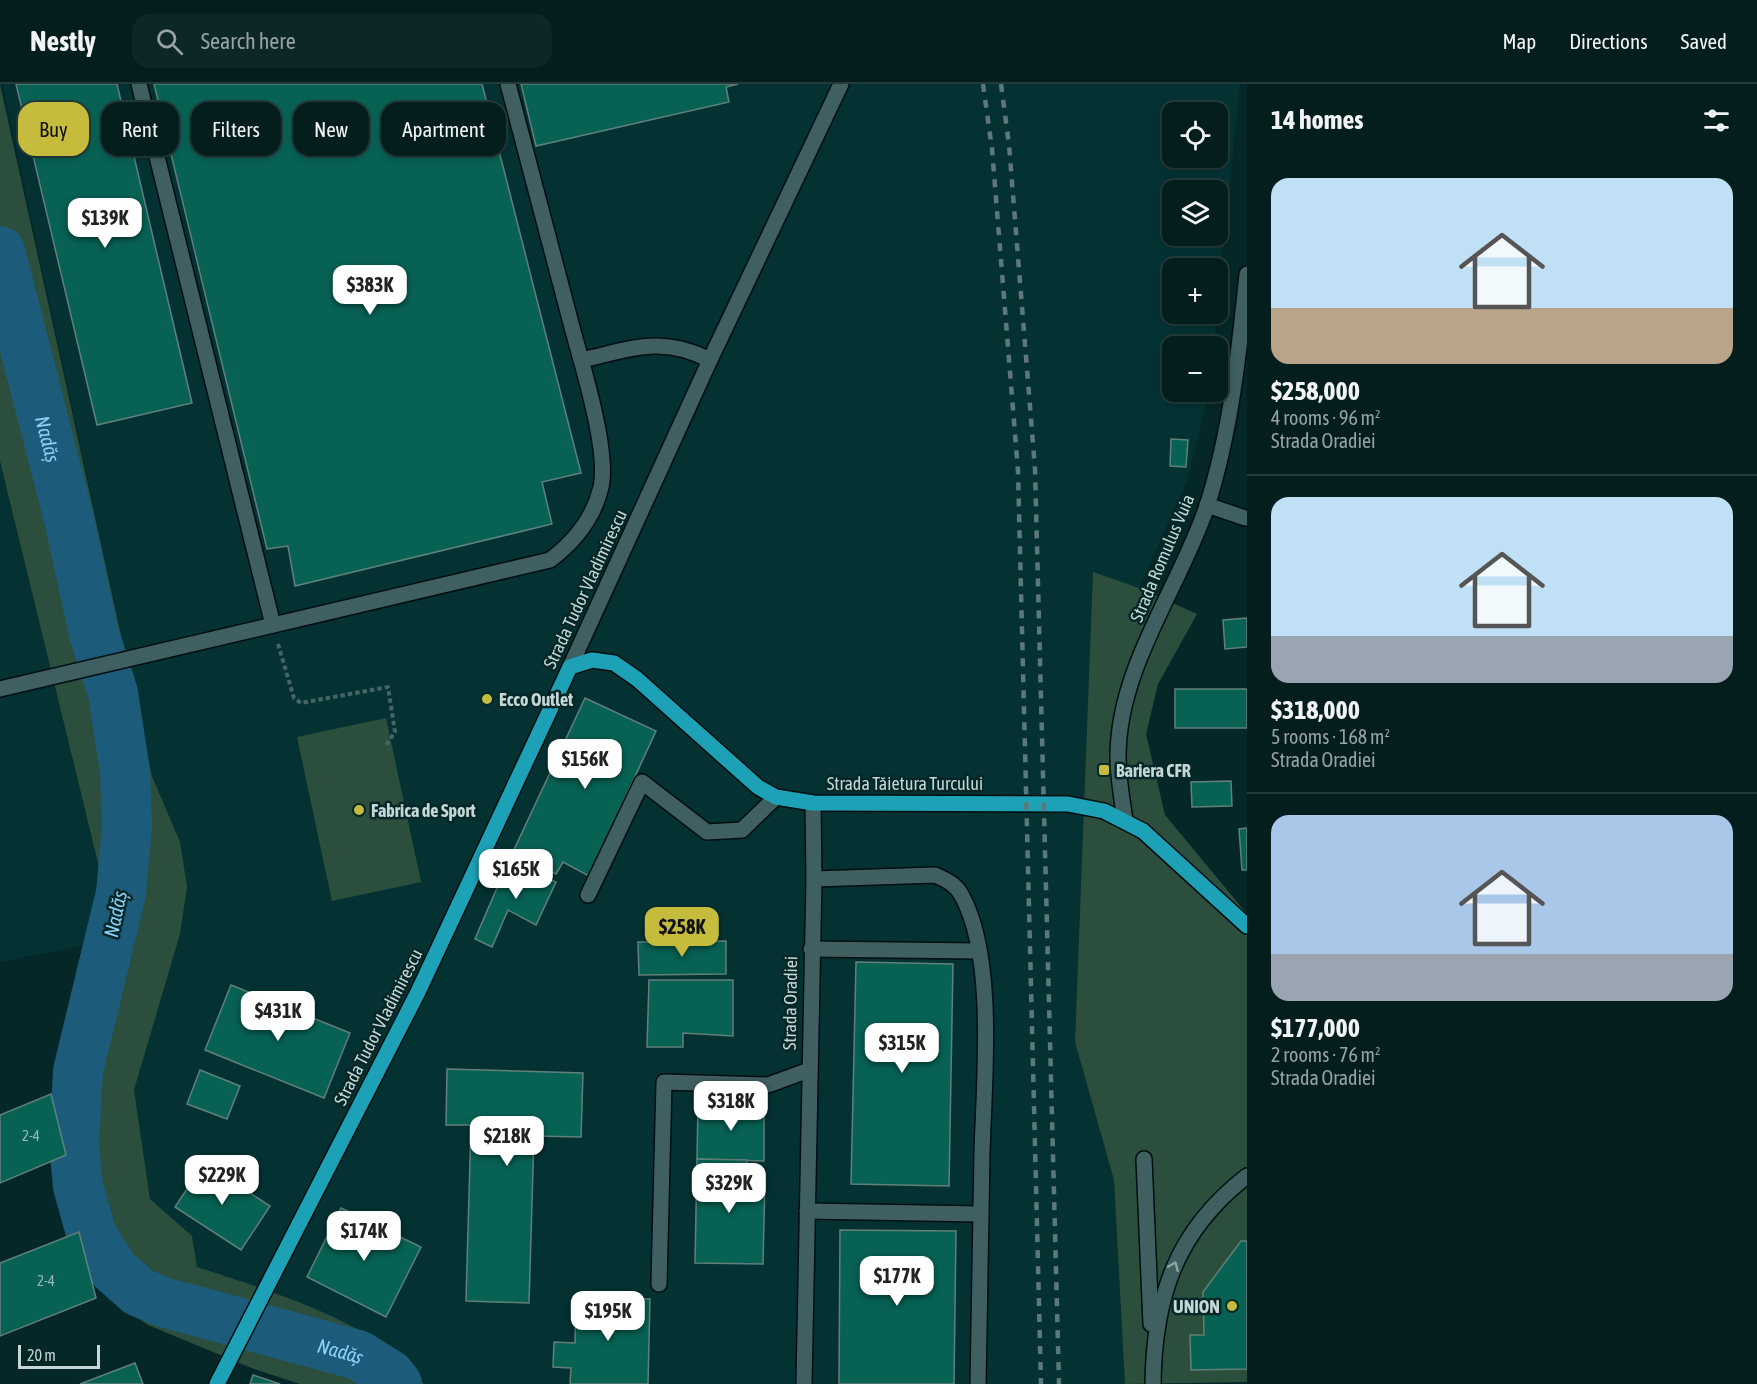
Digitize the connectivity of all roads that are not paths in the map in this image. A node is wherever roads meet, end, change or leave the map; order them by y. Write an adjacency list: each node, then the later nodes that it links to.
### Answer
1 (139, 84): 9 (street)
2 (508, 84): 5 (street)
3 (841, 84): 6 (street, Strada Tudor Vladimirescu)
4 (1247, 274): 7 (street, Strada Romulus Vuia)
5 (581, 360): 6 (street); 9 (street)
6 (710, 360): 10 (street, Strada Tudor Vladimirescu)
7 (1207, 505): 8 (street); 14 (street, Strada Romulus Vuia)
8 (1245, 518)
9 (273, 625): 11 (street)
10 (570, 667): 12 (main road, Strada Tăietura Turcului); 27 (main road, Strada Tudor Vladimirescu)
11 (0, 689)
12 (776, 796): 13 (main road, Strada Tăietura Turcului); 16 (street)
13 (813, 803): 14 (main road, Strada Tăietura Turcului); 15 (street, Strada Oradiei)
14 (1125, 820): 17 (main road, Strada Tăietura Turcului)
15 (814, 879): 18 (street, Strada Oradiei); 19 (street)
16 (588, 895)
17 (1247, 926)
18 (811, 949): 19 (street); 20 (street, Strada Oradiei)
19 (978, 951): 24 (street)
20 (809, 1070): 23 (street, Strada Oradiei); 25 (street)
21 (1144, 1159): 26 (street)
22 (1247, 1176): 26 (street, one-way to 22)
23 (807, 1211): 24 (street); 28 (street, Strada Oradiei)
24 (981, 1214): 29 (street)
25 (659, 1284)
26 (1153, 1363): 30 (street)
27 (217, 1384)
28 (804, 1384)
29 (978, 1384)
30 (1153, 1384)

